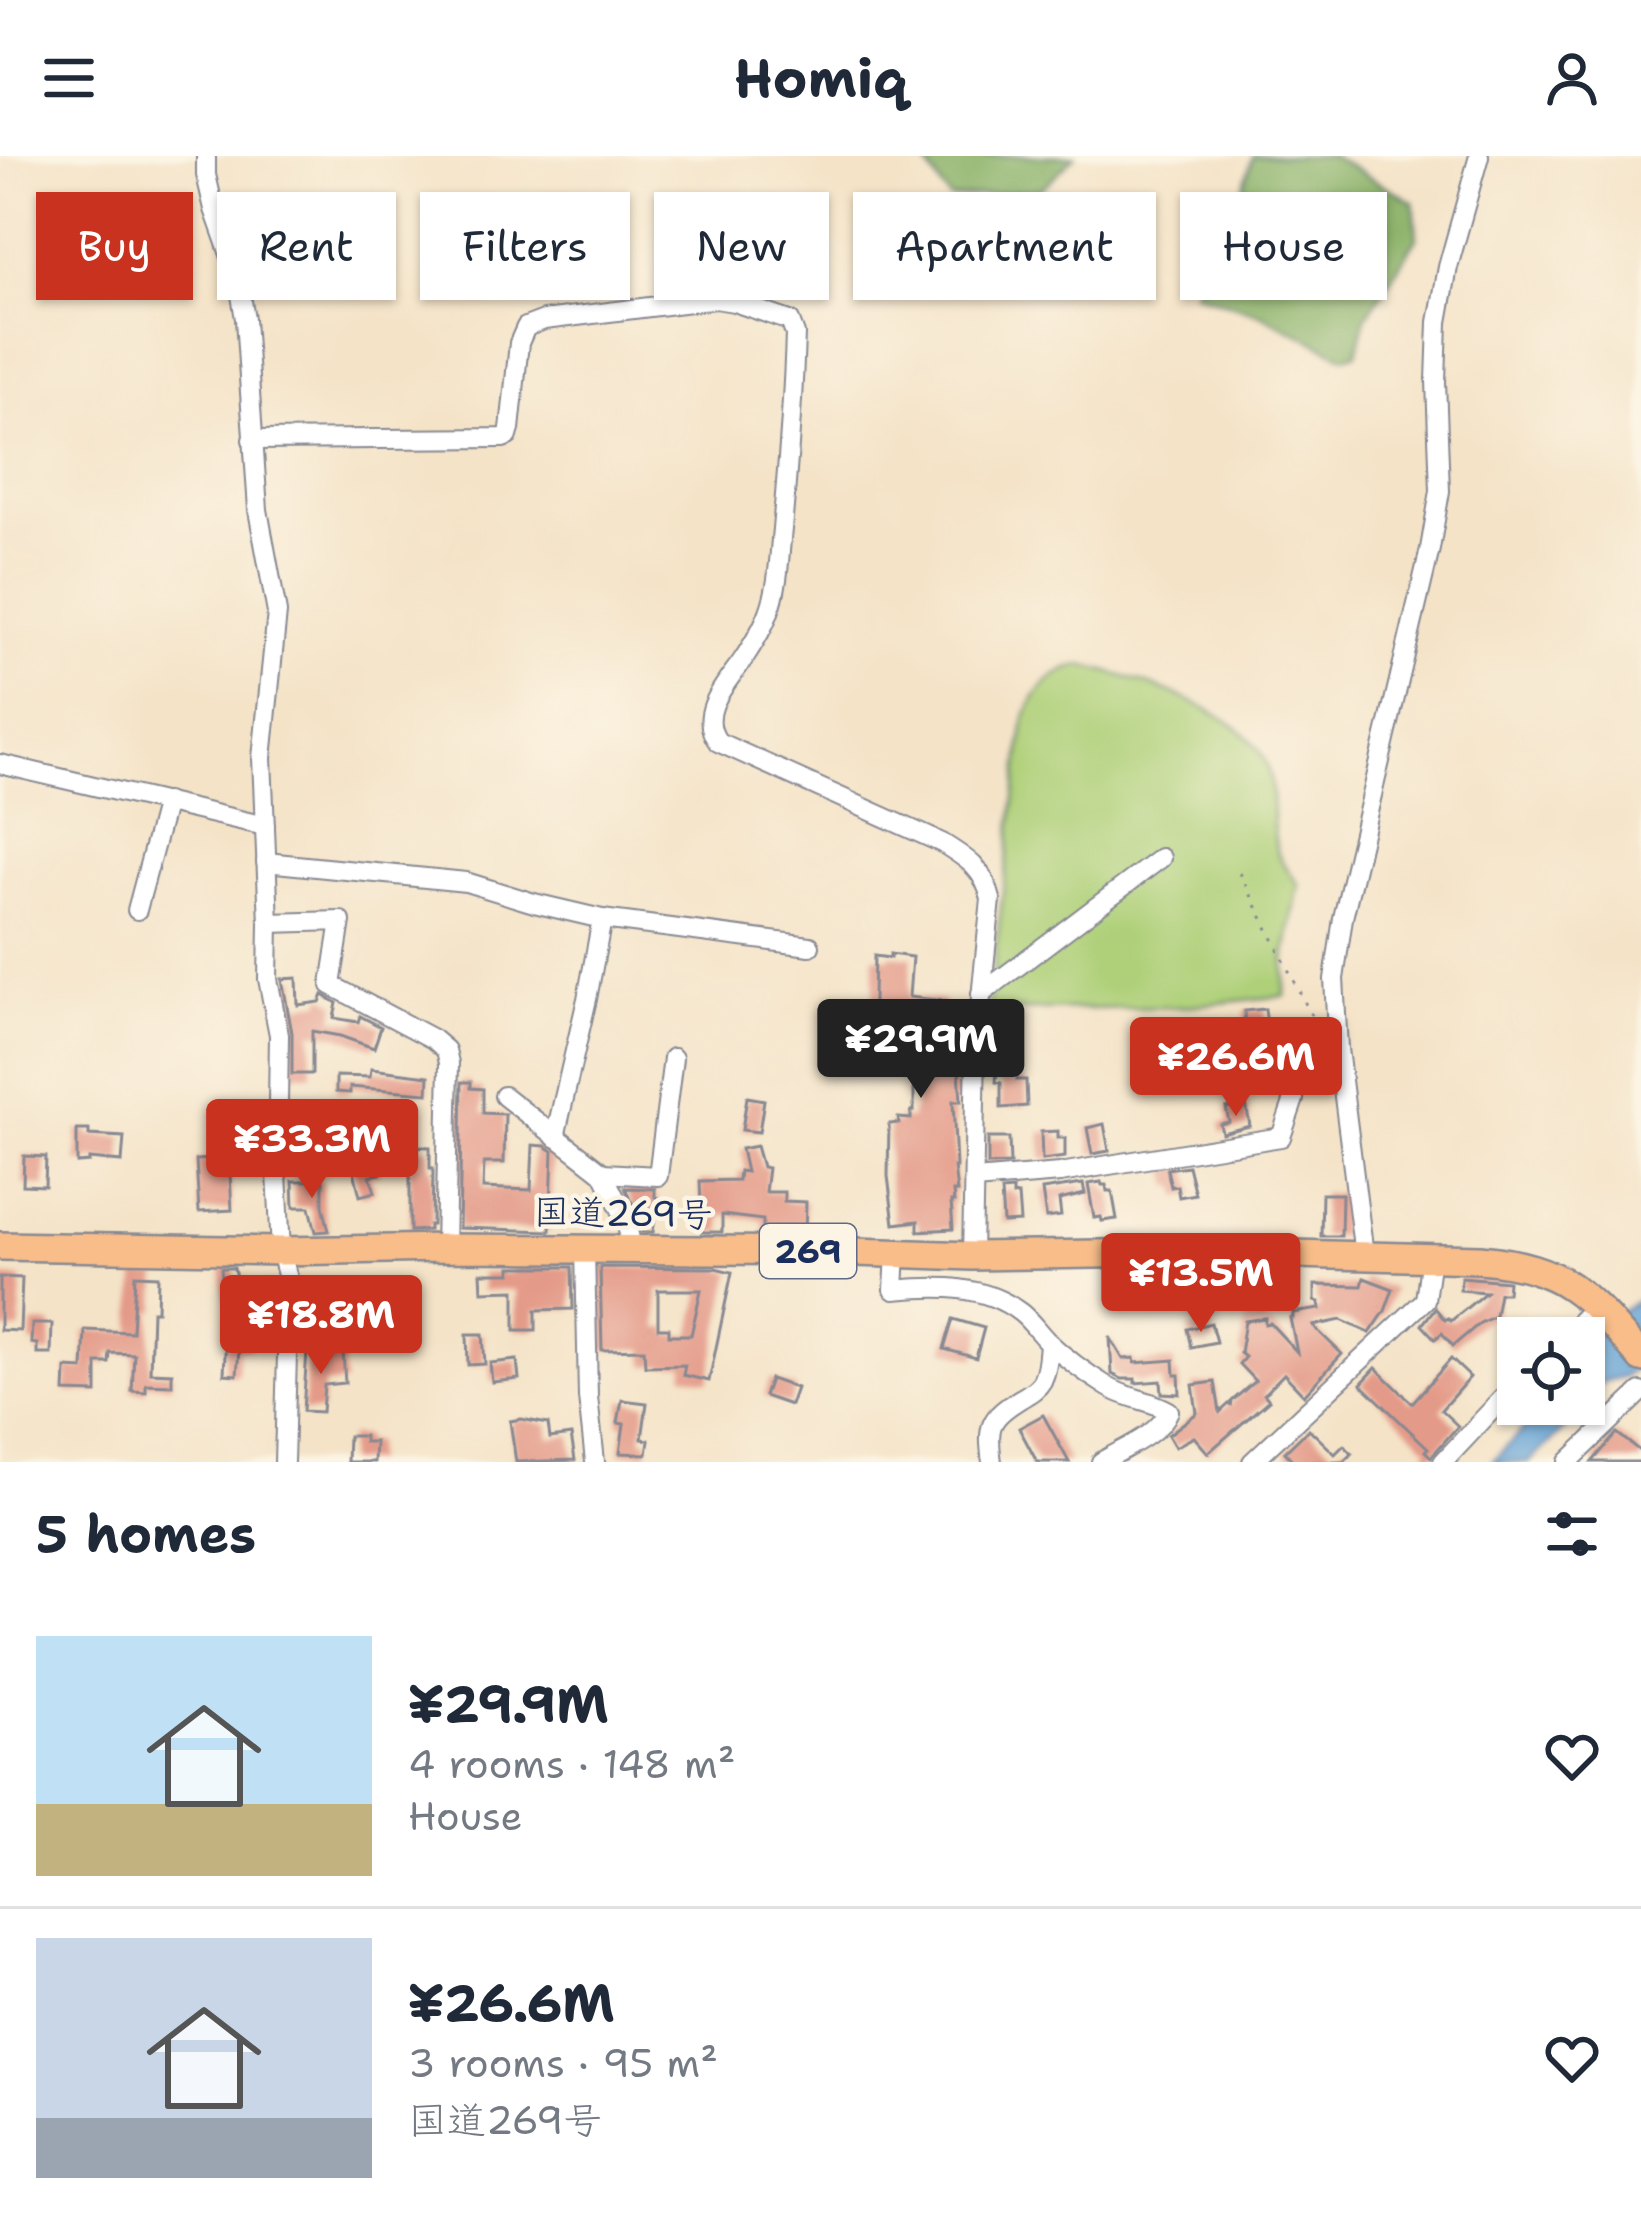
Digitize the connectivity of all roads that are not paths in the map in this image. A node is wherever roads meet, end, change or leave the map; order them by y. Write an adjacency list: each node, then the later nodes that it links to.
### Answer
1 (206, 156): 3 (street)
2 (1479, 156): 26 (street)
3 (252, 440): 6 (street); 13 (street)
4 (0, 764): 5 (street)
5 (166, 802): 6 (street); 9 (street)
6 (265, 826): 8 (street)
7 (1161, 859): 13 (street)
8 (266, 862): 10 (street); 11 (street)
9 (137, 910)
10 (602, 919): 12 (street); 17 (street)
11 (269, 923): 21 (street); 24 (street)
12 (810, 946)
13 (981, 994): 19 (street)
14 (673, 1058): 18 (street)
15 (1290, 1062): 19 (street)
16 (504, 1096): 17 (street)
17 (555, 1137): 18 (street)
18 (604, 1173): 23 (street)
19 (974, 1180): 27 (street)
20 (0, 1246): 24 (highway, 国道269号 / 269)
21 (445, 1248): 22 (highway, 国道269号 / 269); 24 (highway, 国道269号 / 269)
22 (585, 1248): 23 (highway, 国道269号 / 269); 36 (street)
23 (632, 1250): 25 (highway, 国道269号 / 269)
24 (281, 1251): 35 (street)
25 (896, 1252): 27 (highway, 国道269号 / 269); 31 (street)
26 (1364, 1255): 27 (highway, 国道269号 / 269); 28 (highway, 国道269号 / 269)
27 (972, 1256)
28 (1431, 1257): 29 (highway, 国道269号 / 269); 39 (street)
29 (1599, 1309): 30 (street); 32 (highway, 国道269号 / 269)
30 (1589, 1317)
31 (1049, 1343): 37 (street); 38 (street)
32 (1641, 1358)
33 (1641, 1392): 41 (street)
34 (1497, 1404): 40 (street)
35 (284, 1462)
36 (595, 1462)
37 (992, 1462)
38 (1101, 1462)
39 (1252, 1462)
40 (1443, 1462)
41 (1568, 1462)

